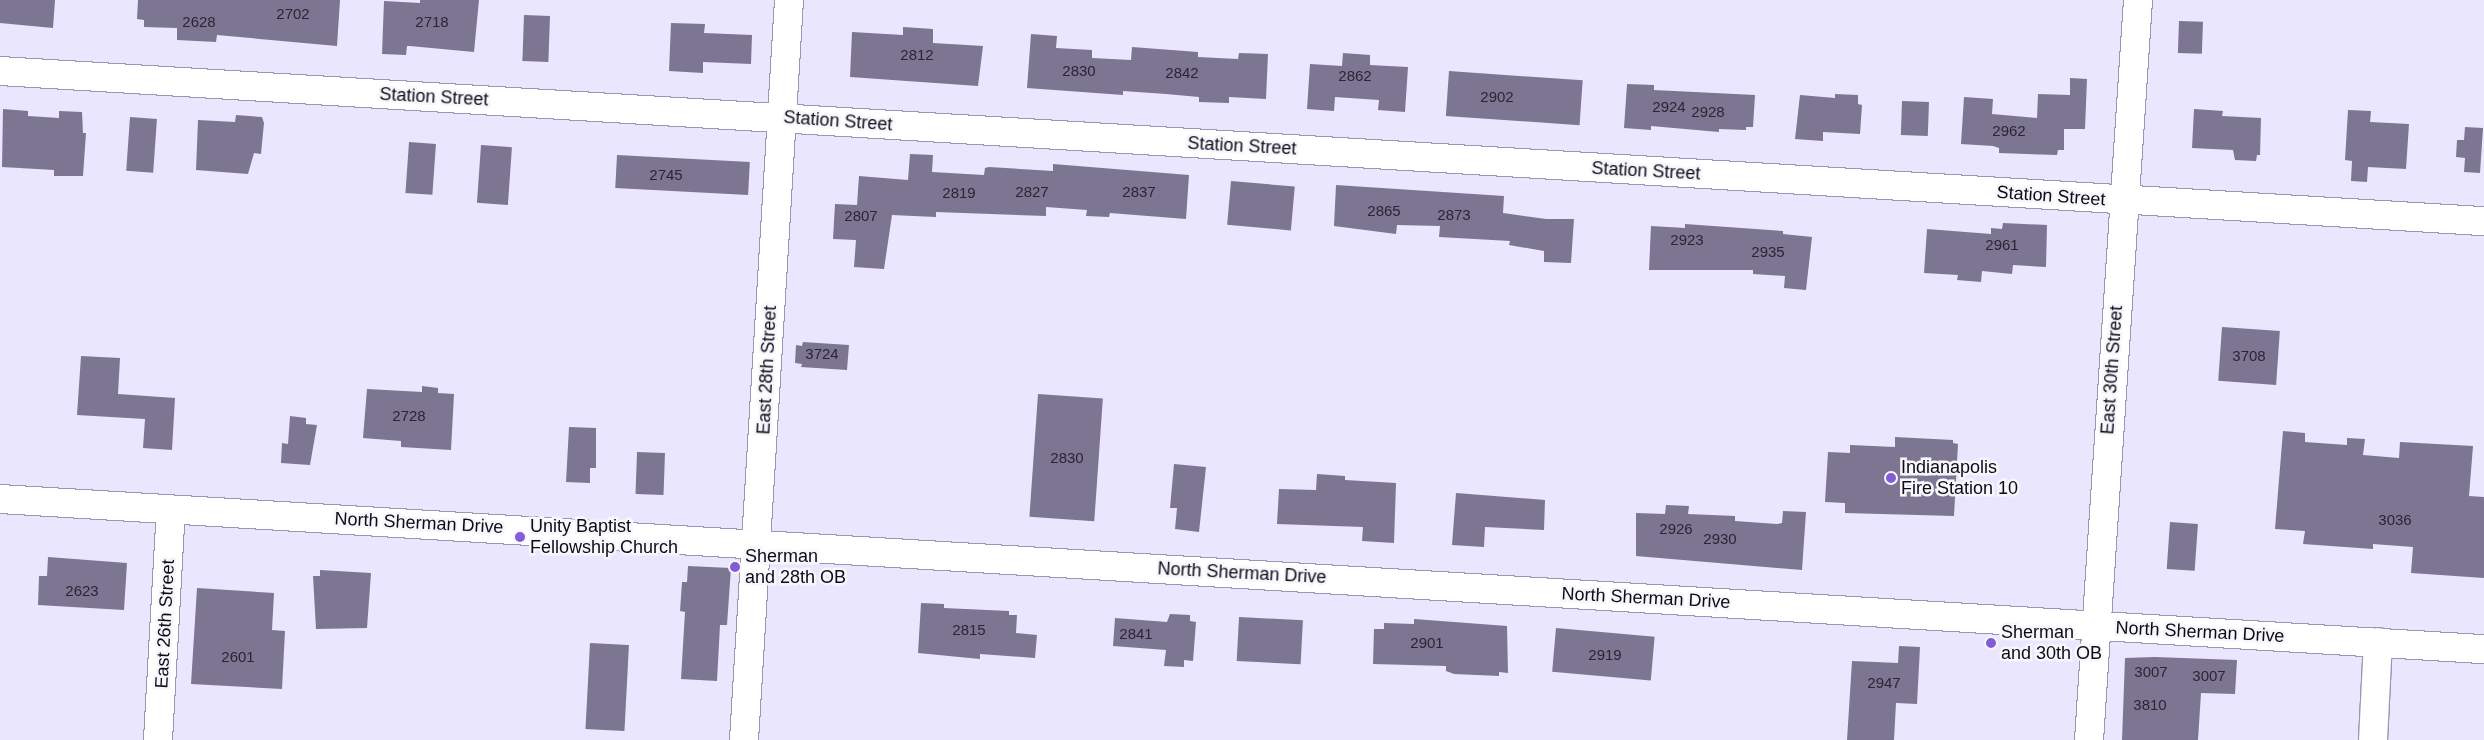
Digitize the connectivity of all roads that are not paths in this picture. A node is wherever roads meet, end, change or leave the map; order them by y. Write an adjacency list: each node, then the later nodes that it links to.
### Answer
1 (789, 0): 4 (street, East 28th Street)
2 (2138, 0): 5 (street, East 30th Street)
3 (0, 72): 4 (street, Station Street)
4 (783, 118): 5 (street, Station Street); 9 (street, East 28th Street)
5 (2124, 200): 6 (street, Station Street); 10 (street, East 30th Street)
6 (2484, 221)
7 (0, 499): 8 (street, North Sherman Drive)
8 (171, 508): 9 (street, North Sherman Drive); 13 (street, East 26th Street)
9 (757, 544): 10 (street, North Sherman Drive); 14 (street, East 28th Street)
10 (2095, 625): 11 (street, North Sherman Drive); 15 (street, East 30th Street)
11 (2378, 642): 12 (street, North Sherman Drive); 16 (street)
12 (2484, 649)
13 (158, 740)
14 (744, 740)
15 (2089, 740)
16 (2373, 740)

